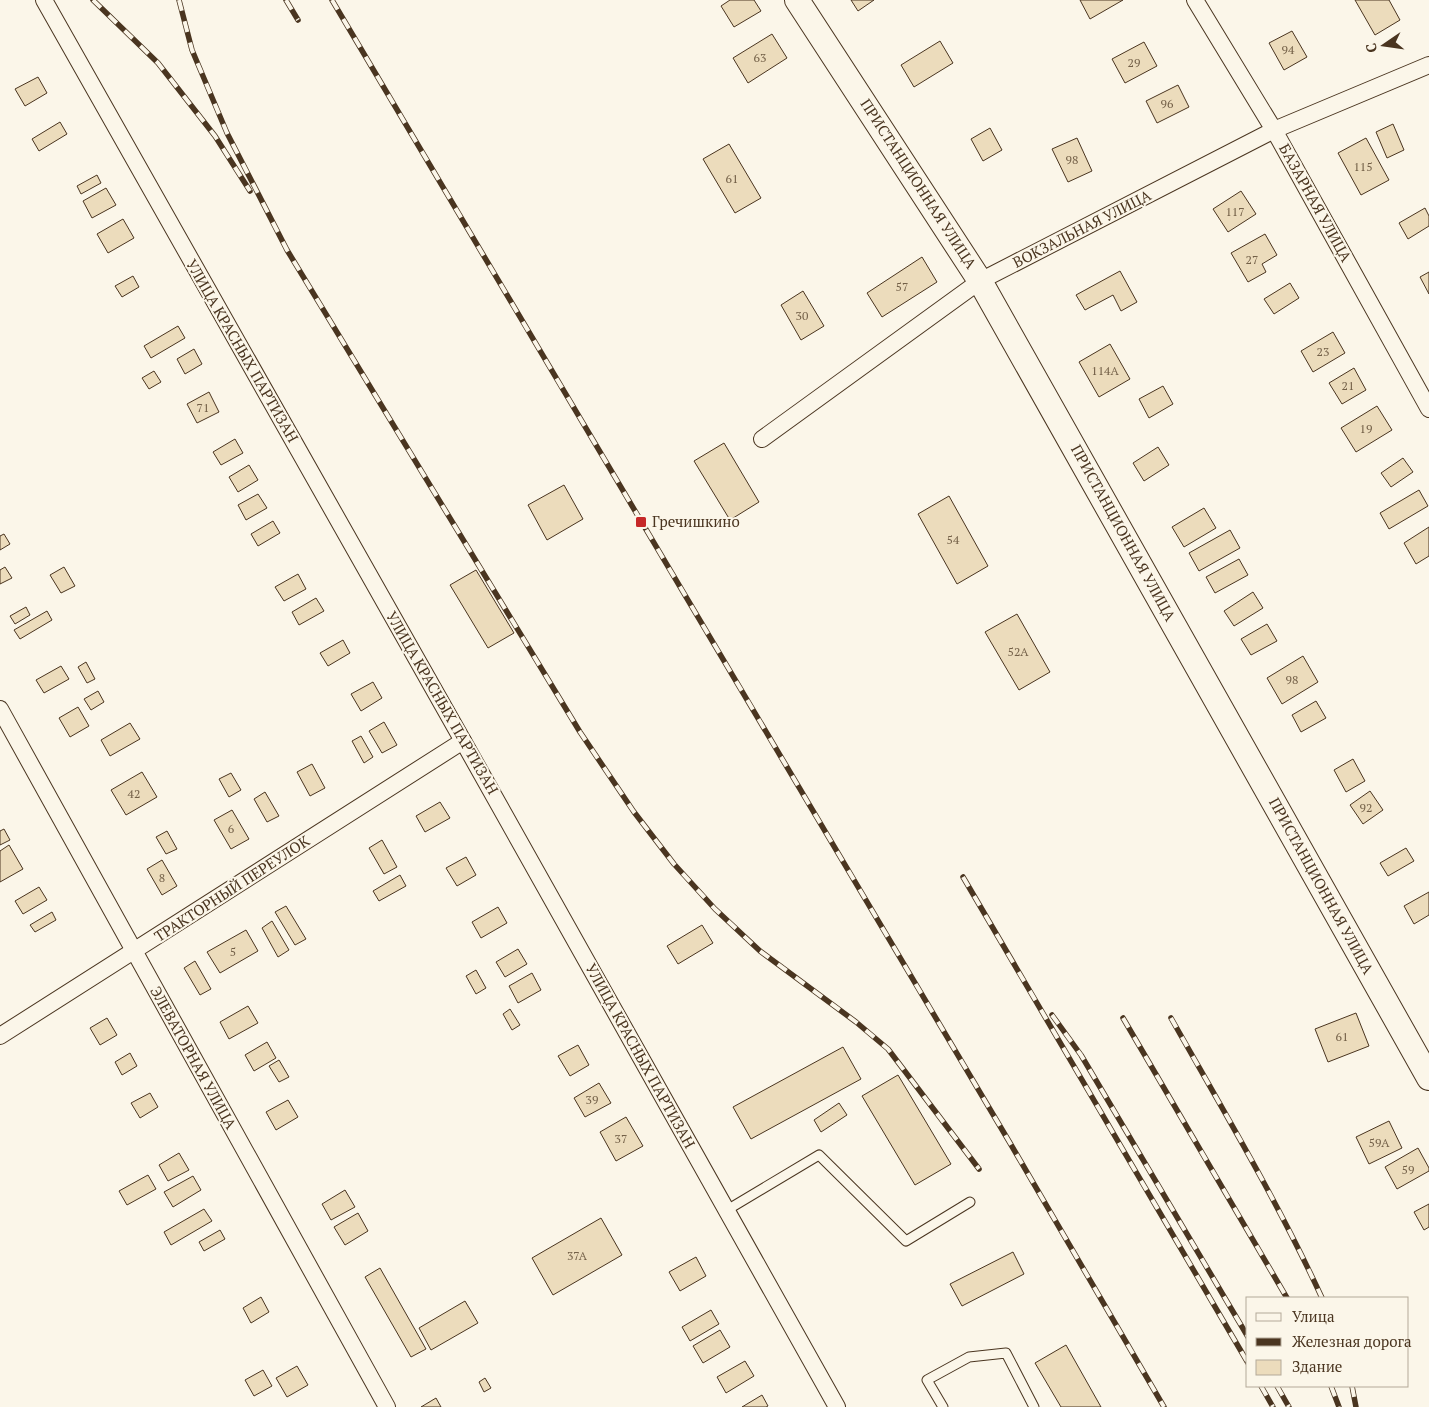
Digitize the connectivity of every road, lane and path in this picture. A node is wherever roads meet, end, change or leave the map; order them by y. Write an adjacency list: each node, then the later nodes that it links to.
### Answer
1 (44, 0): 10 (street, УЛИЦА КРАСНЫХ ПАРТИЗАН)
2 (797, 0): 6 (street, ПРИСТАНЦИОННАЯ УЛИЦА)
3 (1195, 0): 5 (street, БАЗАРНАЯ УЛИЦА)
4 (1429, 64): 5 (street, ВОКЗАЛЬНАЯ УЛИЦА)
5 (1274, 130): 6 (street, ВОКЗАЛЬНАЯ УЛИЦА); 7 (street, БАЗАРНАЯ УЛИЦА)
6 (980, 281): 8 (street, ВОКЗАЛЬНАЯ УЛИЦА); 13 (street, ПРИСТАНЦИОННАЯ УЛИЦА)
7 (1429, 409)
8 (762, 439)
9 (0, 709): 11 (street, ЭЛЕВАТОРНАЯ УЛИЦА)
10 (463, 741): 11 (street, ТРАКТОРНЫЙ ПЕРЕУЛОК); 15 (street, УЛИЦА КРАСНЫХ ПАРТИЗАН)
11 (134, 952): 12 (street, ТРАКТОРНЫЙ ПЕРЕУЛОК); 17 (street, ЭЛЕВАТОРНАЯ УЛИЦА)
12 (0, 1036)
13 (1428, 1072)
14 (970, 1202): 15 (lane)
15 (727, 1210): 18 (street, УЛИЦА КРАСНЫХ ПАРТИЗАН)
16 (1032, 1406): 19 (lane)
17 (387, 1407)
18 (838, 1407)
19 (943, 1407)

